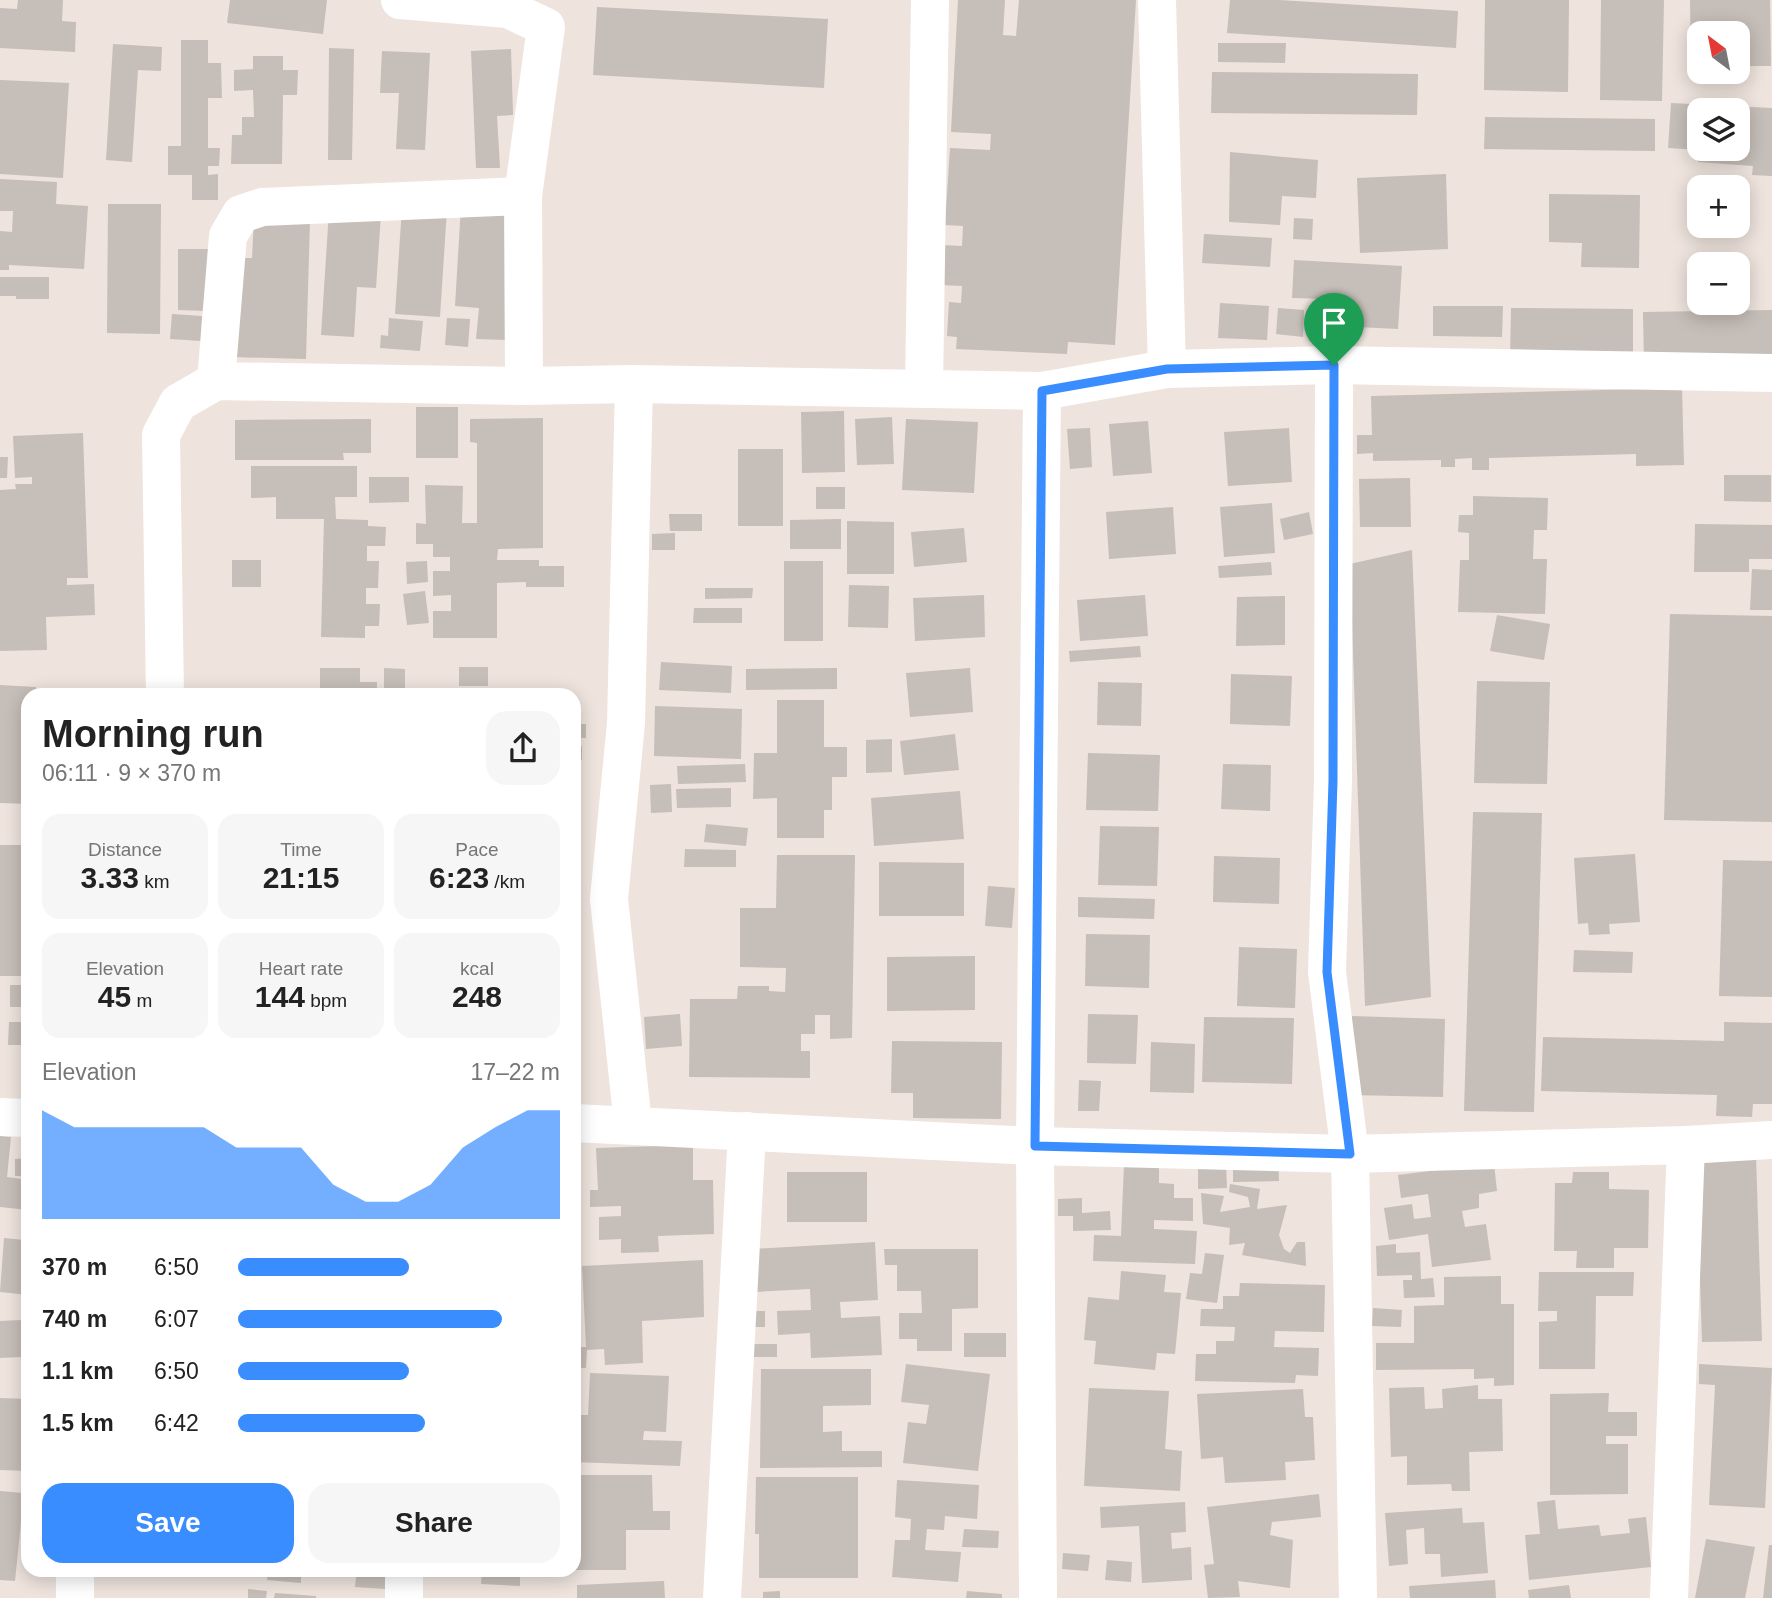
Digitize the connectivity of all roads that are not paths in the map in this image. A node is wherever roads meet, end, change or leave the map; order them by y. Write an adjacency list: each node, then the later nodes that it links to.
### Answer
1 (400, 0): 4 (street)
2 (930, 0): 11 (street)
3 (1157, 0): 6 (street)
4 (523, 196): 8 (street); 10 (street)
5 (1334, 365): 6 (street); 7 (street); 22 (street)
6 (1167, 369): 12 (street)
7 (1772, 373)
8 (216, 381): 10 (street); 13 (street)
9 (634, 384): 10 (street); 11 (street); 17 (street)
10 (524, 386)
11 (924, 389): 12 (street)
12 (1042, 391): 20 (street)
13 (164, 688)
14 (0, 1117): 15 (street)
15 (21, 1118)
16 (581, 1123): 17 (street)
17 (633, 1125): 18 (street)
18 (747, 1131): 20 (street); 27 (street)
19 (1772, 1140): 21 (street)
20 (1035, 1146): 22 (street); 28 (street)
21 (1686, 1146): 22 (street); 30 (street)
22 (1350, 1154): 29 (street)
23 (75, 1577): 25 (street)
24 (404, 1577): 26 (street)
25 (75, 1598)
26 (404, 1598)
27 (722, 1598)
28 (1038, 1598)
29 (1358, 1598)
30 (1669, 1598)

